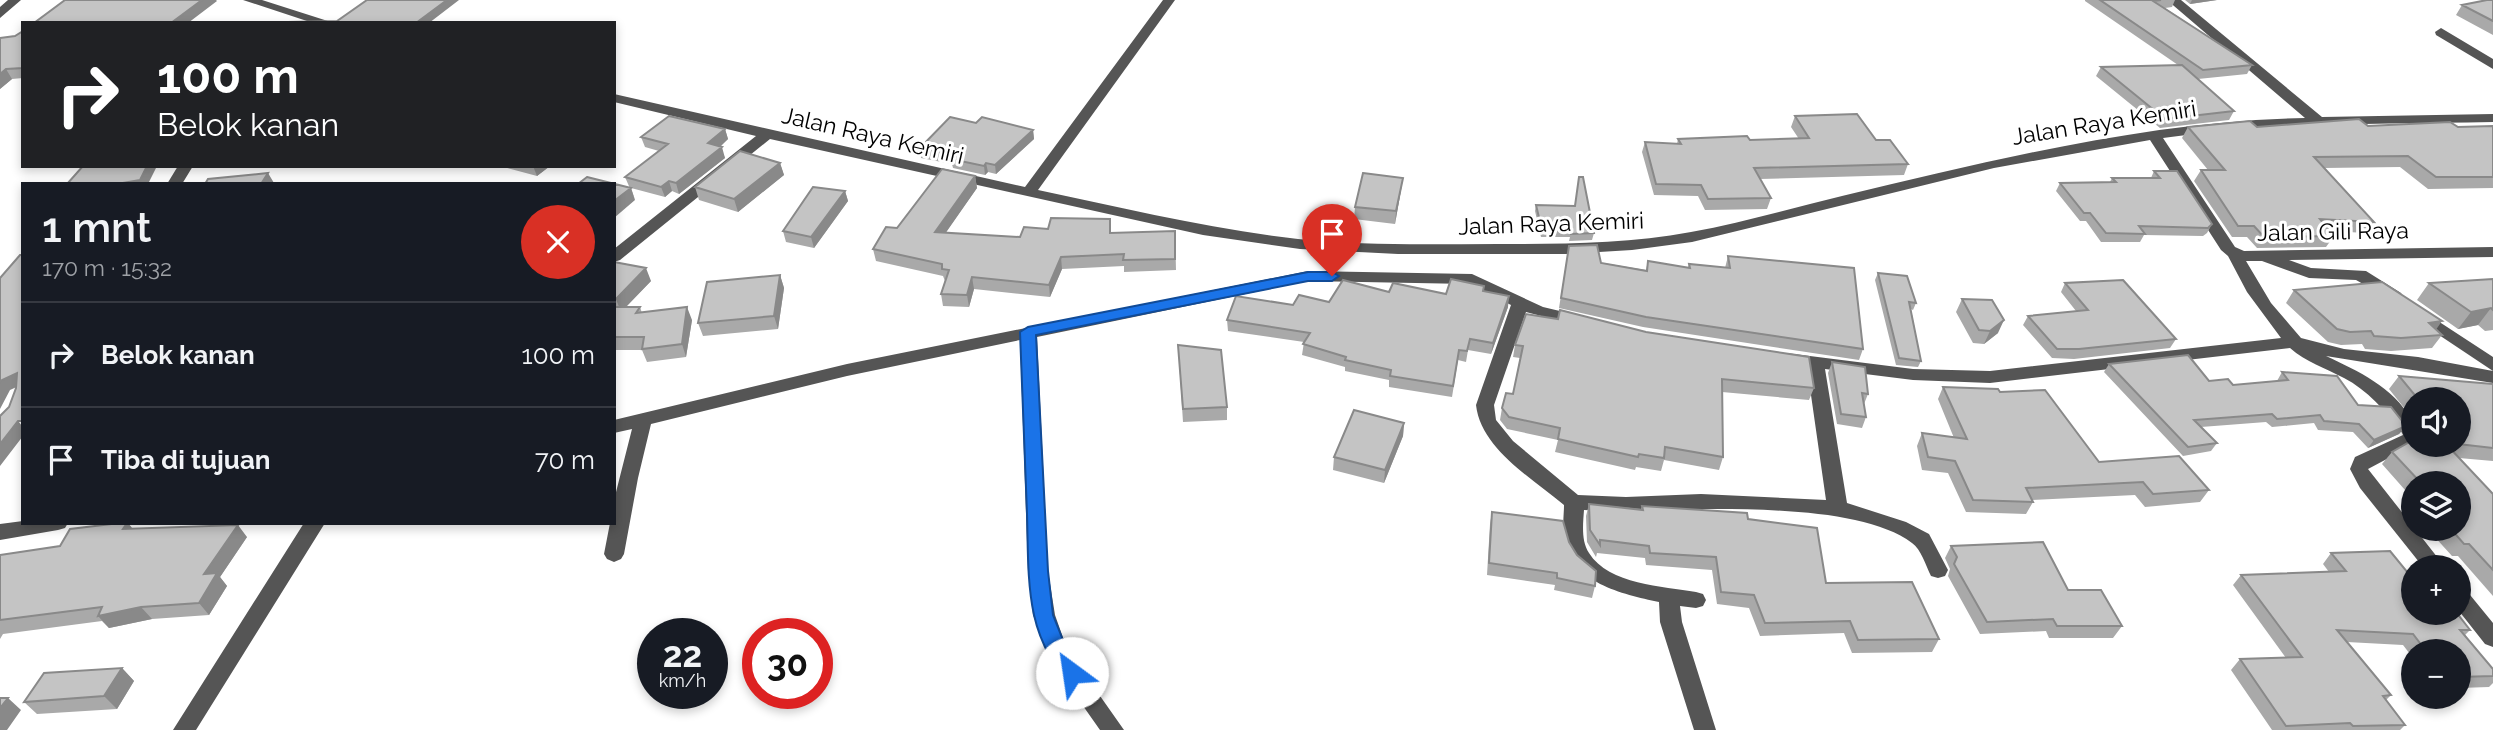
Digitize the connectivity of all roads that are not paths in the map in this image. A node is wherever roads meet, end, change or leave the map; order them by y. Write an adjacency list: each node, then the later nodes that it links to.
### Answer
1 (15, 0): 6 (street)
2 (249, 0): 5 (street)
3 (1169, 0): 16 (street)
4 (2173, 0): 13 (street)
5 (284, 10): 7 (street); 8 (street)
6 (0, 14)
7 (278, 21)
8 (321, 21)
9 (2441, 32): 10 (street)
10 (2493, 65)
11 (616, 98): 14 (street, Jalan Raya Kemiri)
12 (2493, 118): 13 (street, Jalan Raya Kemiri)
13 (2318, 121): 15 (street, Jalan Raya Kemiri)
14 (766, 135): 16 (street, Jalan Raya Kemiri); 19 (street)
15 (2154, 135): 18 (street, Jalan Gili Raya); 21 (street, Jalan Raya Kemiri)
16 (1028, 193): 21 (street, Jalan Raya Kemiri)
17 (2493, 252): 20 (street, Jalan Gili Raya)
18 (2235, 253): 20 (street, Jalan Gili Raya); 25 (street)
19 (616, 255)
20 (2262, 255): 28 (street)
21 (1304, 263): 22 (street); 24 (street)
22 (1520, 304): 23 (street); 34 (street)
23 (1591, 324)
24 (1028, 332): 30 (street); 47 (street)
25 (2294, 342): 27 (street); 29 (street); 31 (street)
26 (1771, 357): 27 (street)
27 (1815, 362): 35 (street)
28 (2493, 365)
29 (2493, 377)
30 (643, 421): 32 (street); 39 (street)
31 (2401, 422)
32 (616, 427)
33 (2401, 445): 40 (street)
34 (1574, 502): 35 (street); 42 (street)
35 (1838, 508): 41 (street)
36 (45, 525): 38 (street)
37 (314, 525): 46 (street)
38 (0, 532)
39 (614, 554)
40 (2425, 555)
41 (1938, 570)
42 (1669, 595): 43 (street); 48 (street)
43 (1696, 600)
44 (2471, 611): 45 (street)
45 (2493, 638)
46 (184, 730)
47 (1113, 730)
48 (1705, 730)

